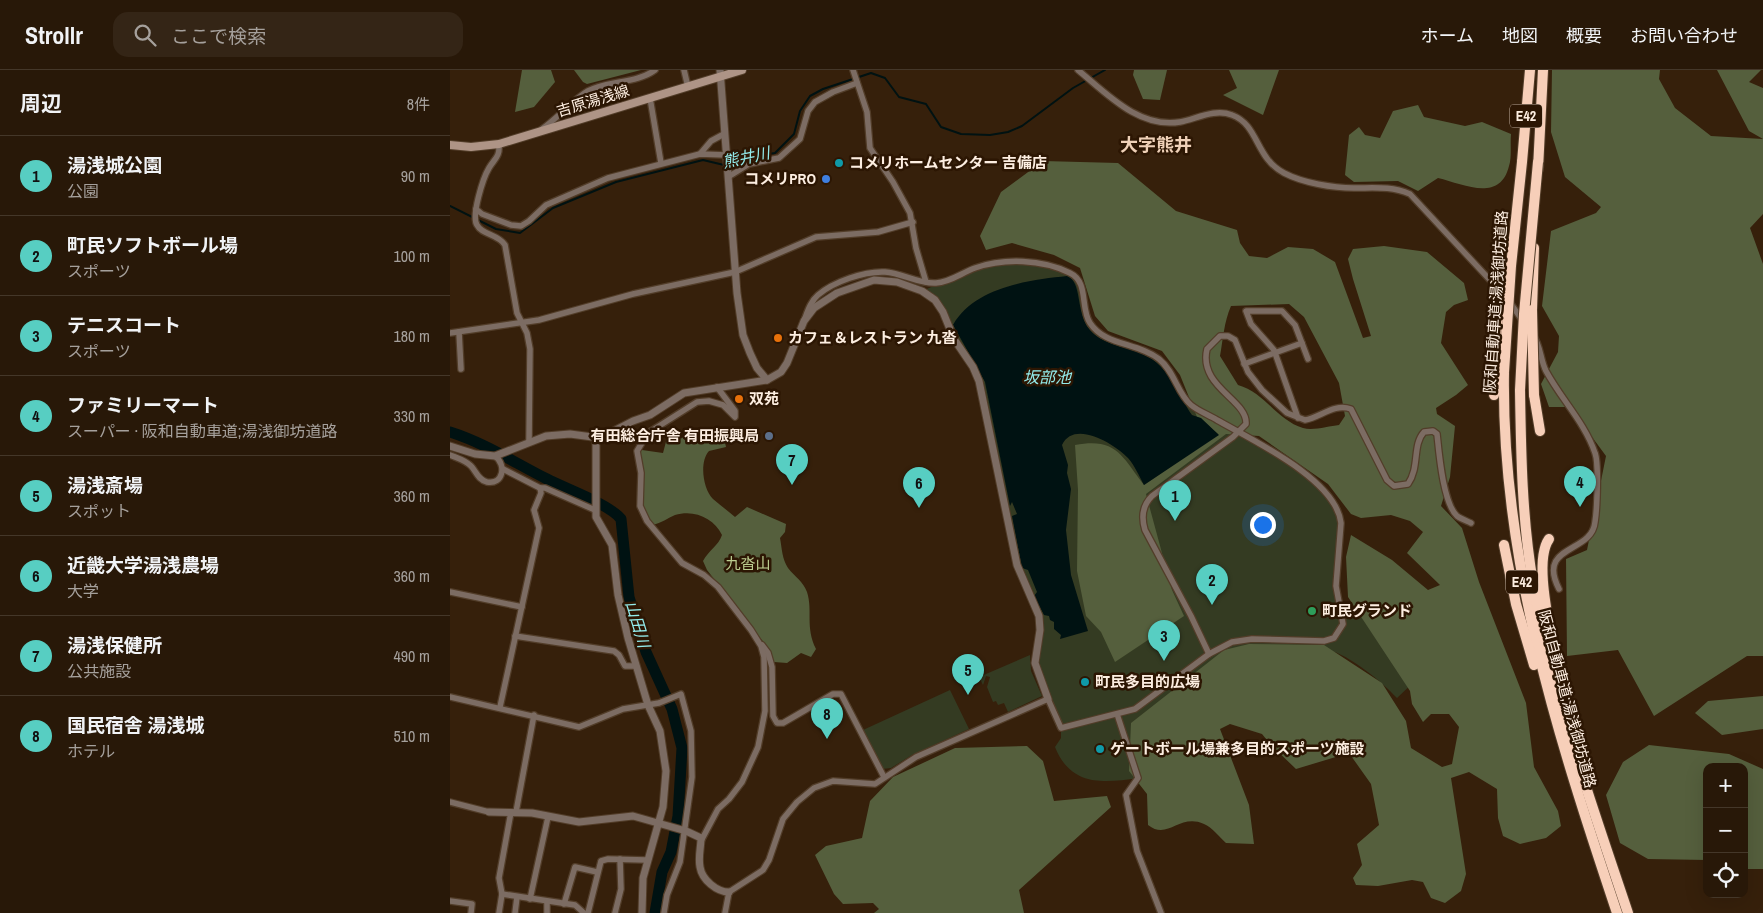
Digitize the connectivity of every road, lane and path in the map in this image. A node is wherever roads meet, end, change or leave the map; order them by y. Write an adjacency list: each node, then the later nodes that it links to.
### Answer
1 (655, 70): 12 (street)
2 (684, 70): 10 (street)
3 (742, 70): 8 (main road, 吉原湯浅線)
4 (852, 70): 9 (street)
5 (1078, 70): 52 (street)
6 (1530, 70): 21 (highway, 阪和自動車道;湯浅御坊道路 / E42, bridge)
7 (1543, 70): 18 (highway, 阪和自動車道;湯浅御坊道路 / E42)
8 (720, 73): 10 (main road, 吉原湯浅線); 13 (street)
9 (857, 83): 20 (street); 23 (street)
10 (688, 87): 11 (main road, 吉原湯浅線)
11 (650, 98): 12 (main road, 吉原湯浅線); 19 (street)
12 (536, 133): 14 (main road, 吉原湯浅線)
13 (724, 134): 16 (street); 17 (street)
14 (499, 144): 15 (main road, 吉原湯浅線); 22 (street)
15 (450, 145)
16 (700, 154): 17 (street); 19 (street)
17 (726, 157): 20 (street)
18 (1538, 162): 39 (highway, bridge); 66 (highway, 阪和自動車道;湯浅御坊道路 / E42, bridge)
19 (661, 163): 22 (street)
20 (728, 174): 24 (street)
21 (1518, 206): 37 (highway, bridge); 65 (highway, 阪和自動車道;湯浅御坊道路 / E42, bridge)
22 (476, 209): 27 (street)
23 (913, 222): 24 (street); 25 (street)
24 (734, 272): 27 (street); 35 (street)
25 (926, 282): 26 (street); 40 (street)
26 (804, 321): 35 (street); 60 (street)
27 (521, 323): 28 (street); 42 (street)
28 (459, 332): 29 (street); 34 (street)
29 (450, 333)
30 (1302, 343): 31 (street); 31 (street); 32 (street)
31 (1275, 352): 33 (street); 38 (street)
32 (1308, 359)
33 (1244, 364): 38 (street); 40 (street)
34 (461, 370)
35 (767, 380): 36 (street)
36 (717, 387): 41 (street); 56 (street)
37 (1494, 395)
38 (1298, 418): 49 (street)
39 (1540, 431)
40 (1238, 433): 57 (street); 57 (street)
41 (596, 438): 42 (street); 48 (street)
42 (529, 442): 45 (street)
43 (452, 447): 45 (street)
44 (450, 455): 46 (street)
45 (494, 456): 46 (street)
46 (503, 469): 47 (street)
47 (540, 488): 48 (street); 54 (street)
48 (595, 510): 58 (street)
49 (1471, 523)
50 (1549, 539): 66 (highway)
51 (1504, 545): 65 (highway)
52 (1559, 589)
53 (450, 592): 54 (street)
54 (522, 607): 55 (street)
55 (515, 636): 58 (street); 62 (street)
56 (758, 640): 67 (street); 74 (street)
57 (1209, 654): 63 (street)
58 (636, 666): 61 (street)
59 (450, 697): 62 (street)
60 (1048, 699): 63 (street); 67 (street)
61 (648, 705): 64 (street); 72 (street); 73 (street)
62 (500, 707): 64 (street)
63 (1117, 714): 95 (street)
64 (534, 715): 70 (street)
65 (1558, 732): 96 (highway, 阪和自動車道;湯浅御坊道路 / E42)
66 (1573, 741): 97 (highway, 阪和自動車道;湯浅御坊道路 / E42)
67 (884, 777): 78 (street)
68 (450, 802): 69 (street)
69 (489, 812): 70 (street)
70 (514, 812): 71 (street); 79 (street)
71 (548, 817): 72 (street); 81 (street)
72 (661, 823): 73 (street); 76 (street)
73 (685, 830): 74 (street); 93 (street)
74 (701, 841): 78 (street)
75 (620, 860): 76 (street); 77 (street); 91 (street)
76 (646, 860): 92 (street)
77 (597, 872): 84 (street); 90 (street)
78 (729, 892): 94 (street)
79 (502, 894): 80 (street); 86 (street)
80 (518, 897): 81 (street); 87 (street)
81 (530, 899): 83 (street)
82 (450, 901): 85 (street)
83 (547, 902): 84 (street); 88 (street)
84 (564, 904): 89 (street)
85 (472, 913)
86 (499, 913)
87 (515, 913)
88 (547, 913)
89 (584, 913)
90 (588, 913)
91 (615, 913)
92 (642, 913)
93 (664, 913)
94 (725, 913)
95 (1161, 913)
96 (1616, 913)
97 (1628, 913)

